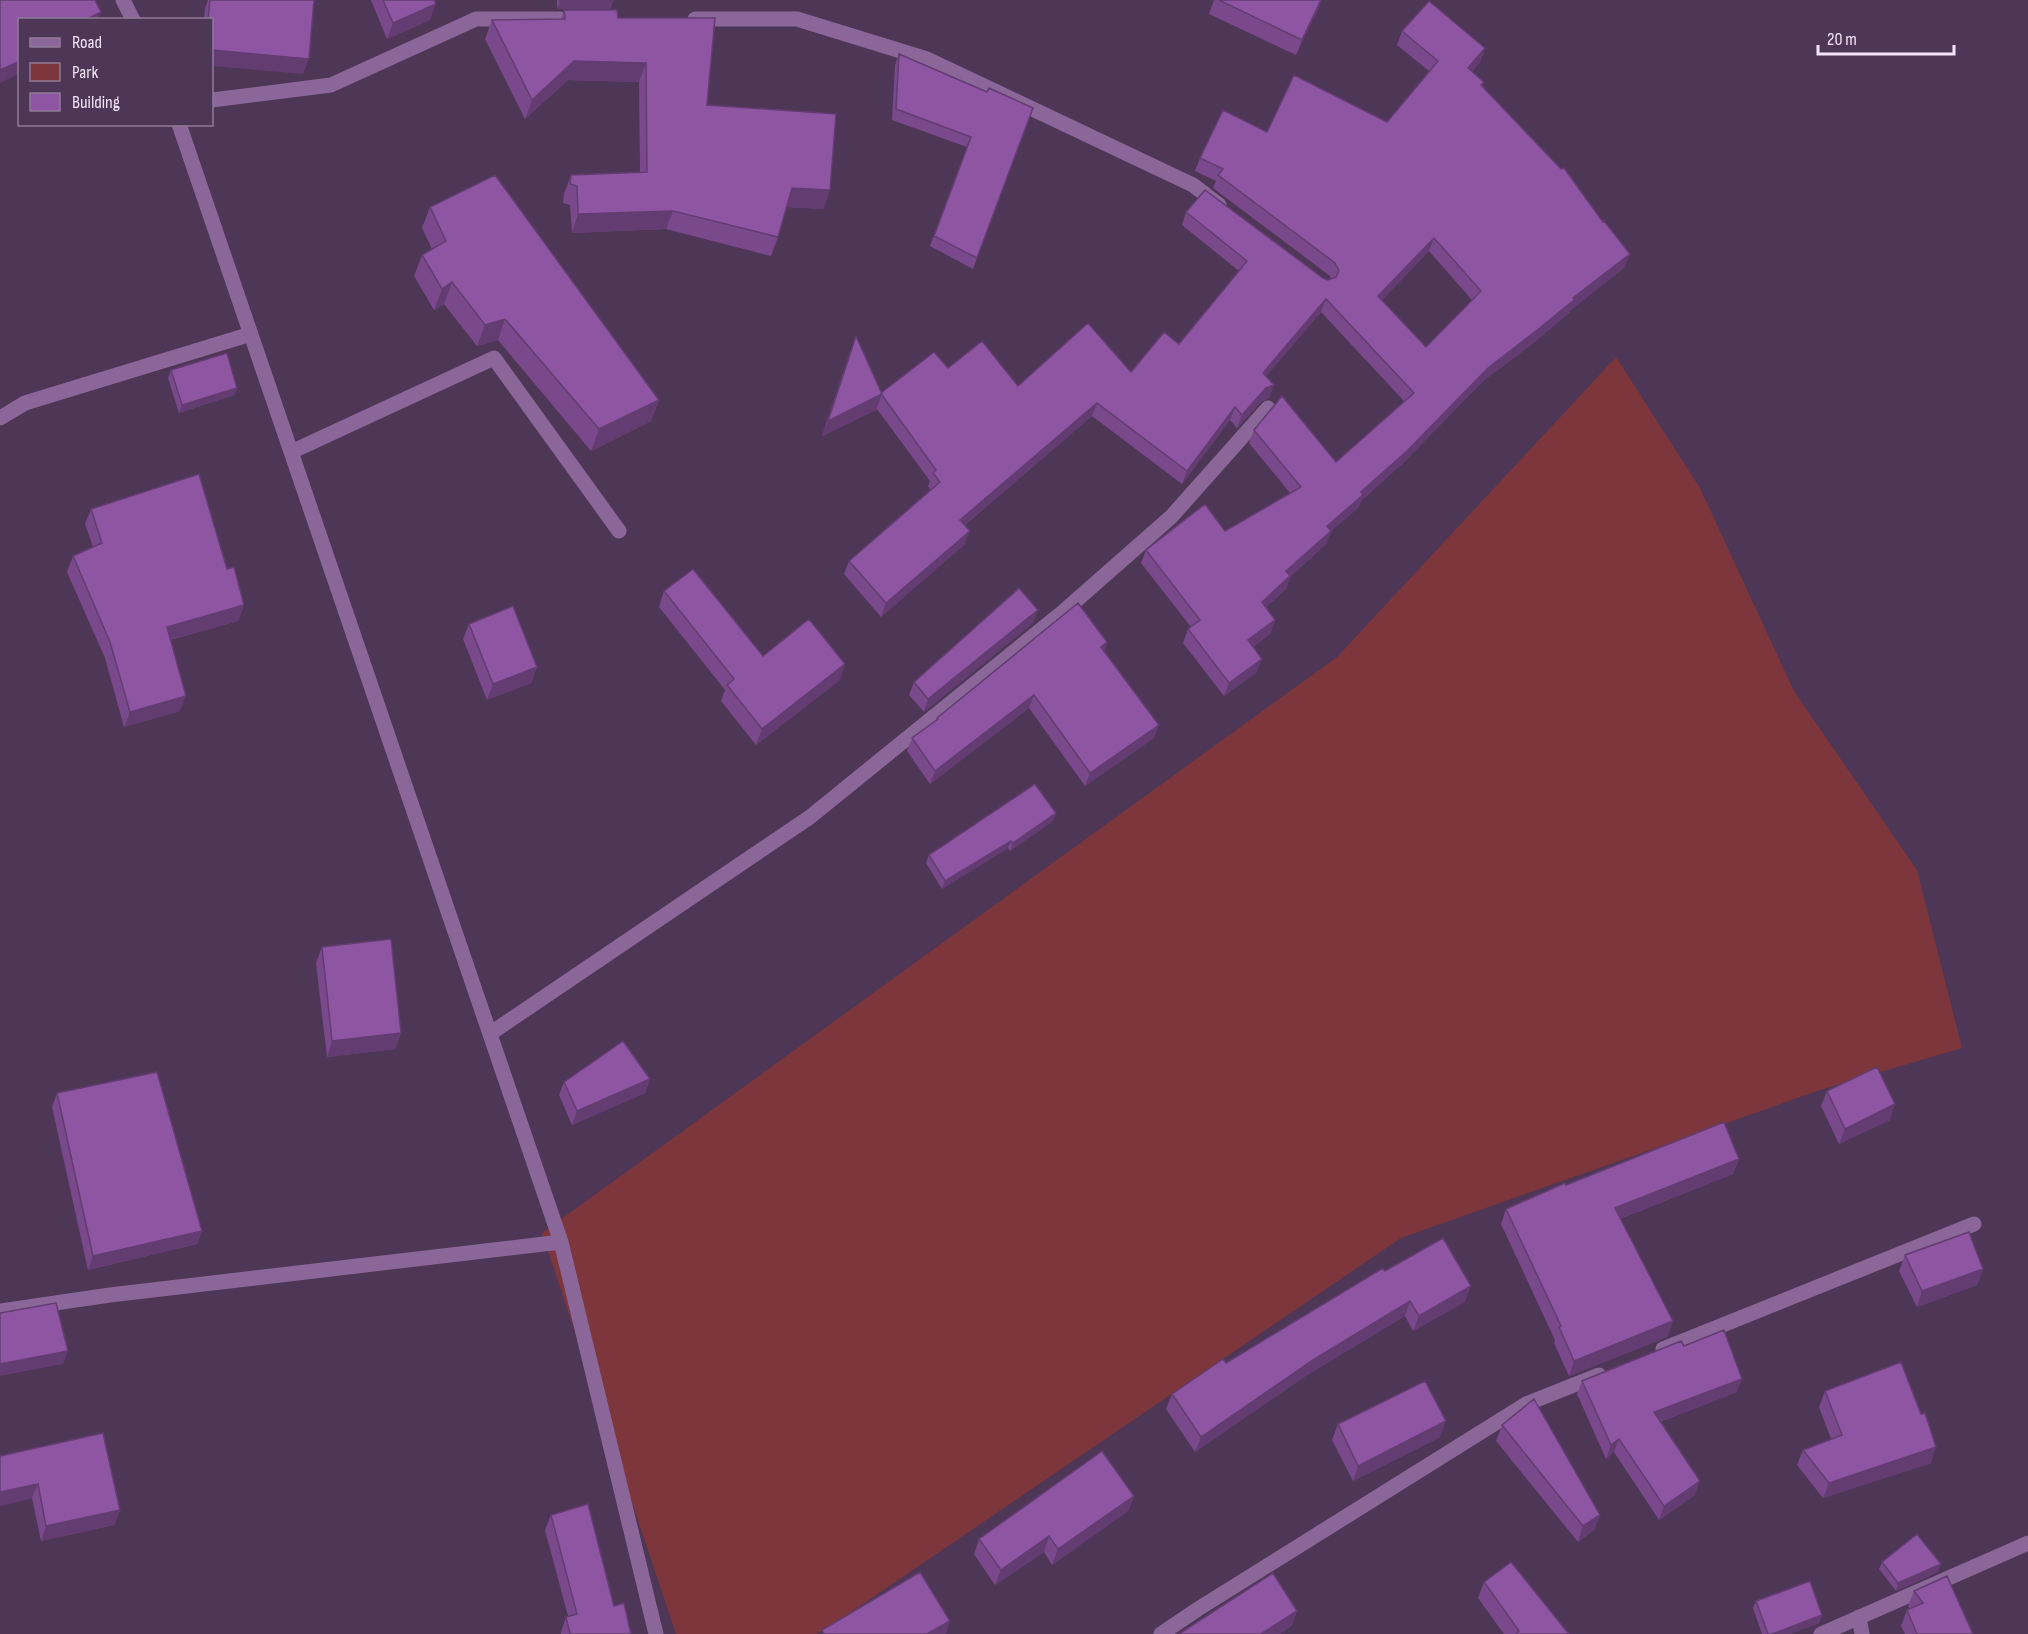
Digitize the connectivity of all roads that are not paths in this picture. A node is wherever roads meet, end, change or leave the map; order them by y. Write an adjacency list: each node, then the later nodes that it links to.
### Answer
1 (123, 0): 2 (street)
2 (132, 18)
3 (571, 19): 5 (street)
4 (678, 19): 7 (street)
5 (213, 100)
6 (180, 126): 8 (street)
7 (1230, 213)
8 (251, 334): 10 (street); 11 (street)
9 (1268, 408): 13 (street)
10 (0, 418)
11 (291, 452): 12 (street); 13 (street)
12 (619, 531)
13 (490, 1034): 15 (street)
14 (1974, 1224): 17 (street)
15 (561, 1242): 16 (street); 21 (street)
16 (0, 1311)
17 (1646, 1356)
18 (1614, 1369): 22 (street)
19 (2028, 1543): 20 (street)
20 (1859, 1617): 23 (street); 24 (street)
21 (656, 1634)
22 (1161, 1634)
23 (1821, 1634)
24 (1862, 1634)

